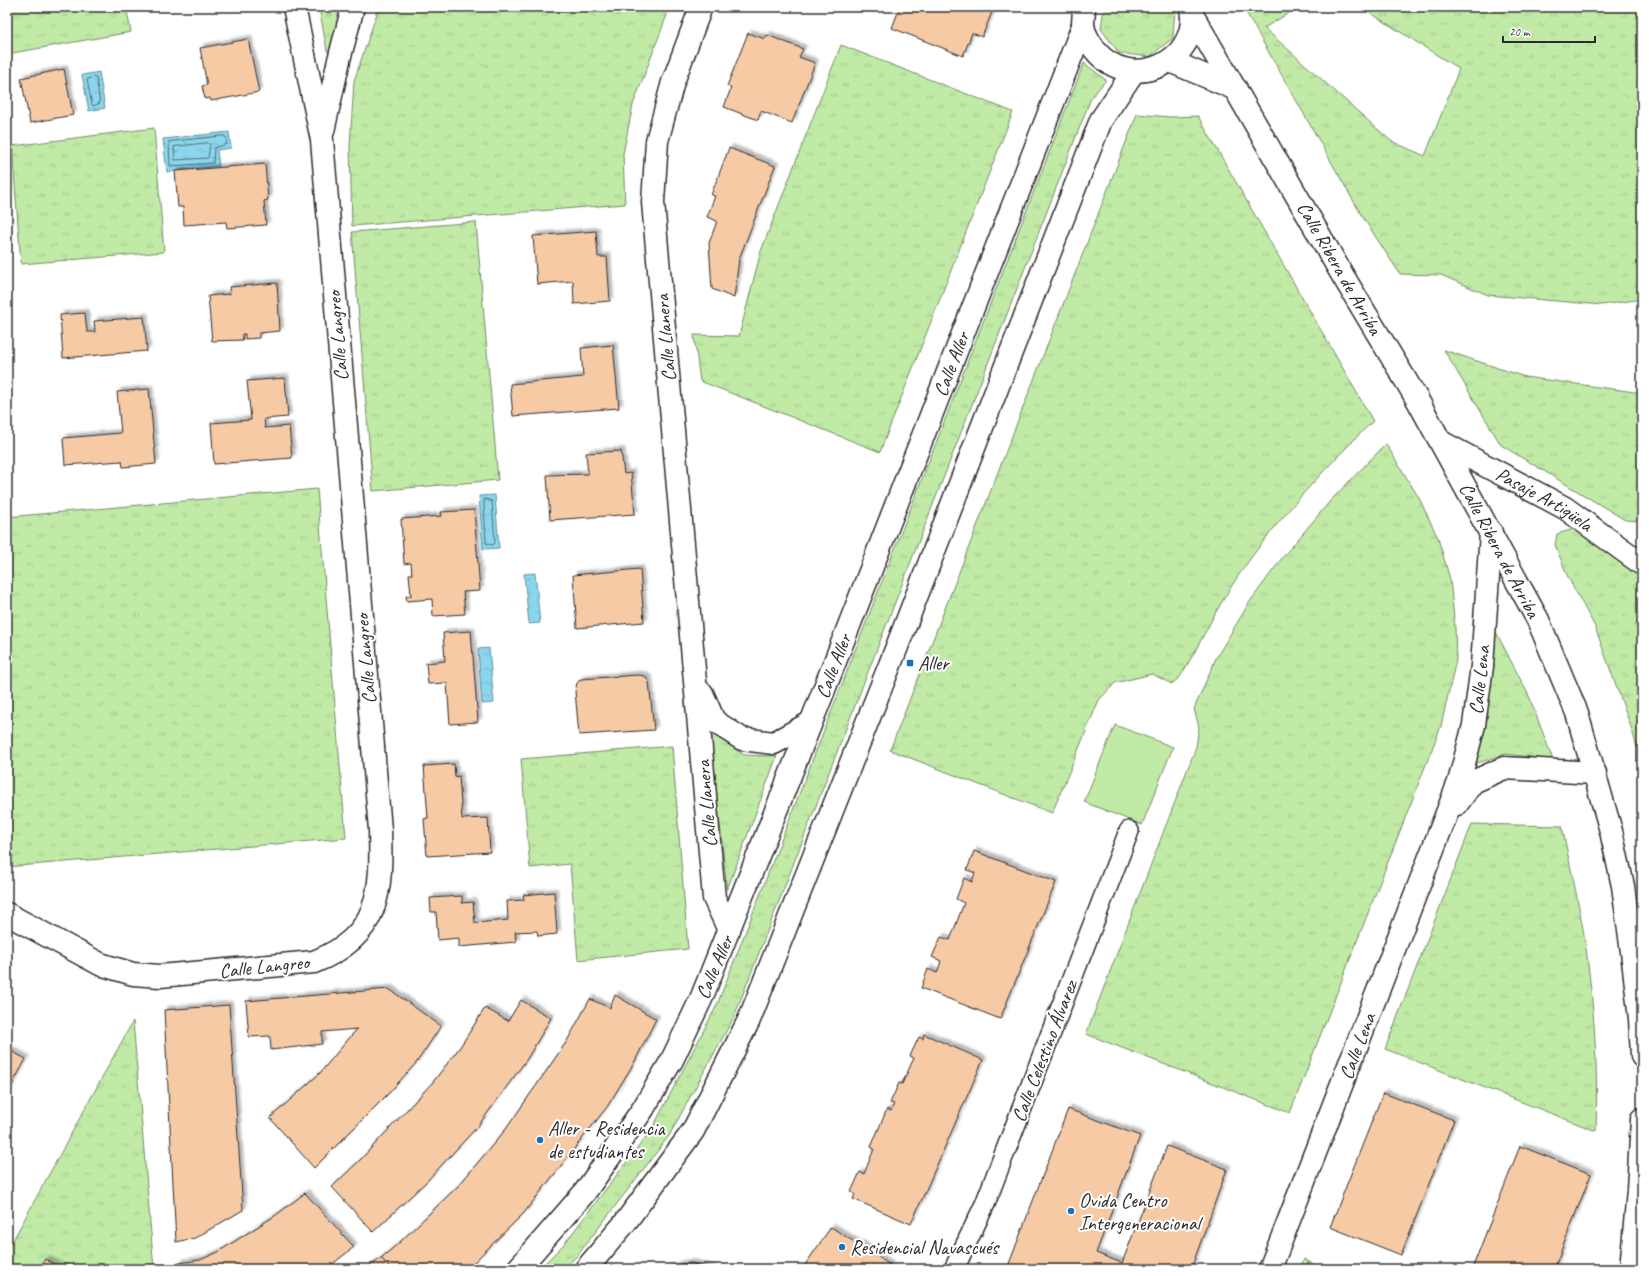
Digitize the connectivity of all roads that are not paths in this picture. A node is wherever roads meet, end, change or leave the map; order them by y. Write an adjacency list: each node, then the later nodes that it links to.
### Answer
1 (294, 7): 9 (street, Calle Langreo)
2 (352, 7): 9 (street)
3 (701, 7): 13 (street, Calle Llanera)
4 (1192, 12): 6 (street); 8 (street, Calle Ribera de Arriba)
5 (1084, 16): 7 (street); 14 (street, Calle Aller)
6 (1170, 61): 7 (street); 8 (street)
7 (1134, 71): 23 (street)
8 (1236, 89): 10 (street, Calle Ribera de Arriba)
9 (322, 140): 18 (street, Calle Langreo)
10 (1441, 442): 11 (street, Calle Ribera de Arriba); 12 (street, Pasaje Artigüela)
11 (1491, 532): 15 (street, Calle Ribera de Arriba); 16 (street, Calle Lena)
12 (1642, 564)
13 (695, 676): 14 (street, Calle Llanera); 19 (street, Calle Llanera)
14 (810, 723): 19 (street, Calle Aller)
15 (1595, 773): 16 (street, Calle Lena); 20 (street, Calle Ribera de Arriba)
16 (1443, 823): 25 (street, Calle Lena)
17 (1129, 832): 24 (street, Calle Celestino Álvarez)
18 (7, 914)
19 (729, 930): 22 (street, Calle Aller)
20 (1642, 1056)
21 (1642, 1119): 26 (street)
22 (518, 1269)
23 (586, 1269)
24 (954, 1269)
25 (1270, 1269)
26 (1631, 1269)

